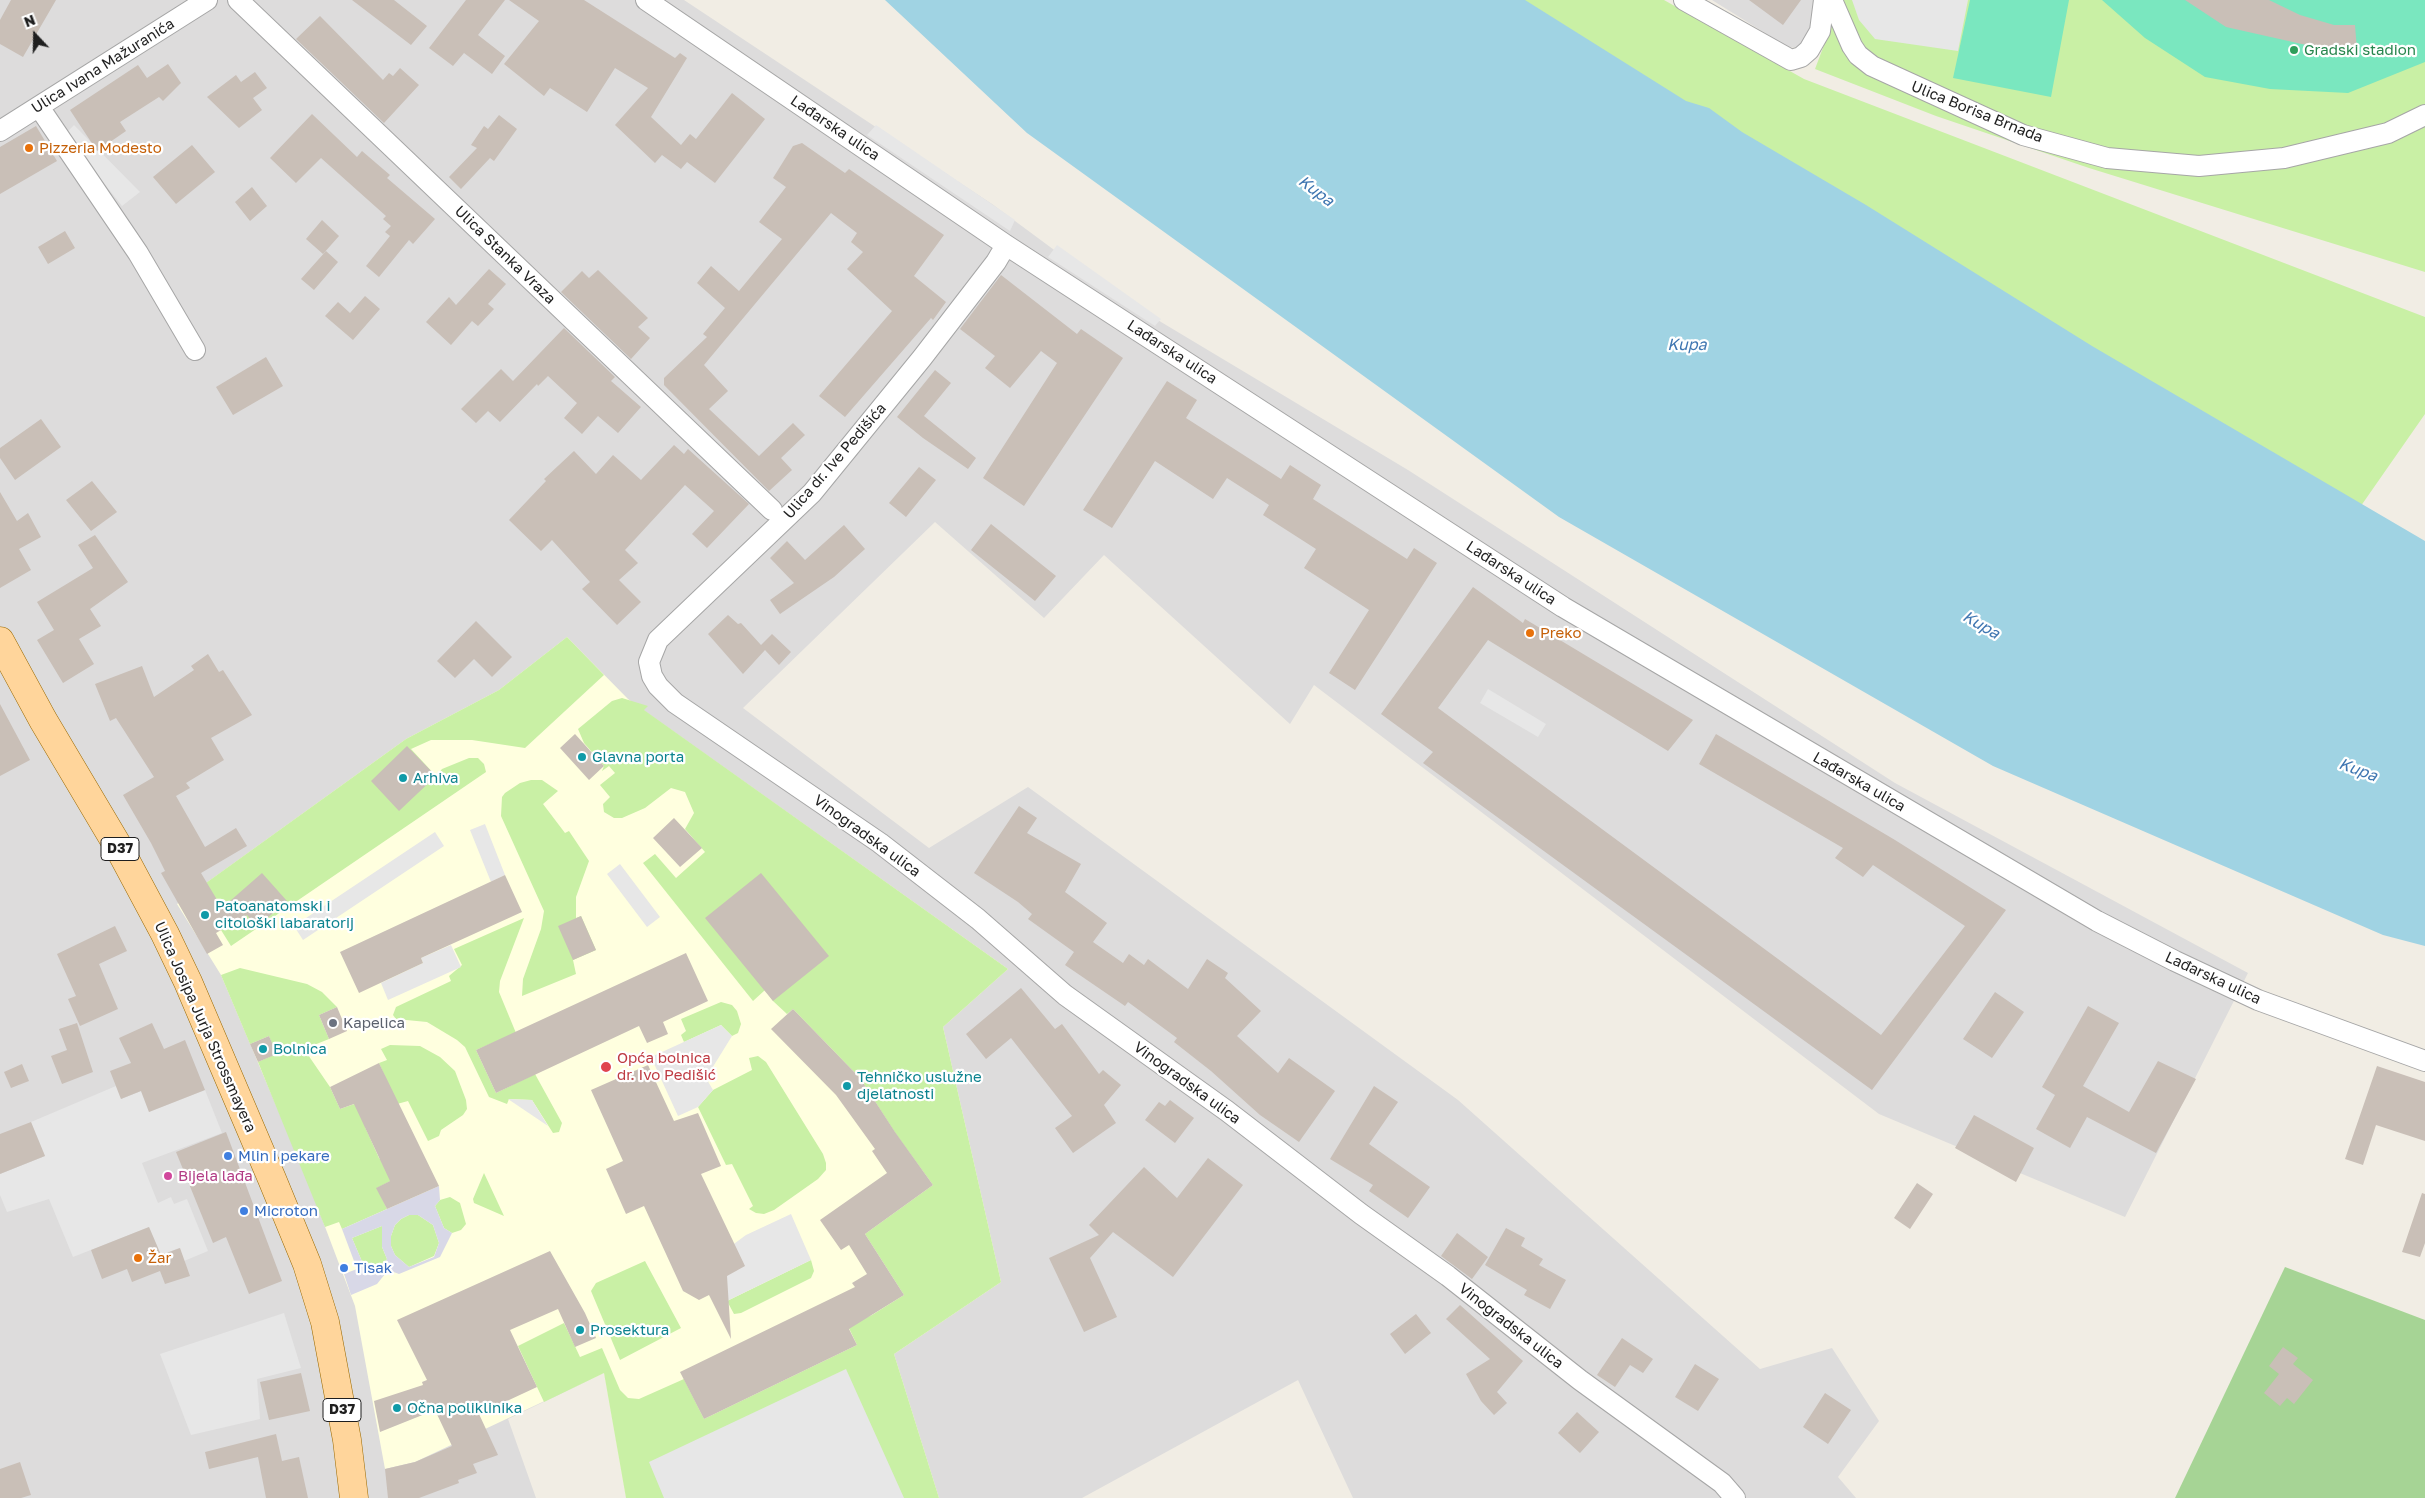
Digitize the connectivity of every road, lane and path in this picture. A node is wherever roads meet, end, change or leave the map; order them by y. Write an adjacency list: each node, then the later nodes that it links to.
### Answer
1 (207, 0): 7 (street, Ulica Ivana Mažuranića)
2 (238, 0): 12 (street, Ulica Stanka Vraza)
3 (646, 0): 10 (street, Lađarska ulica)
4 (1684, 0): 5 (street)
5 (1824, 0)
6 (1832, 0): 8 (street, Ulica Borisa Brnada)
7 (39, 107): 9 (street, Ulica Ivana Mažuranića); 11 (street)
8 (2425, 115)
9 (0, 131)
10 (1006, 245): 14 (street, Ulica dr. Ive Pedišića); 15 (street, Lađarska ulica)
11 (195, 350)
12 (772, 510)
13 (0, 641): 16 (main road, Ulica Josipa Jurja Strossmayera / D37)
14 (650, 662): 17 (street, Vinogradska ulica)
15 (2425, 1061)
16 (354, 1498)
17 (1736, 1498)

